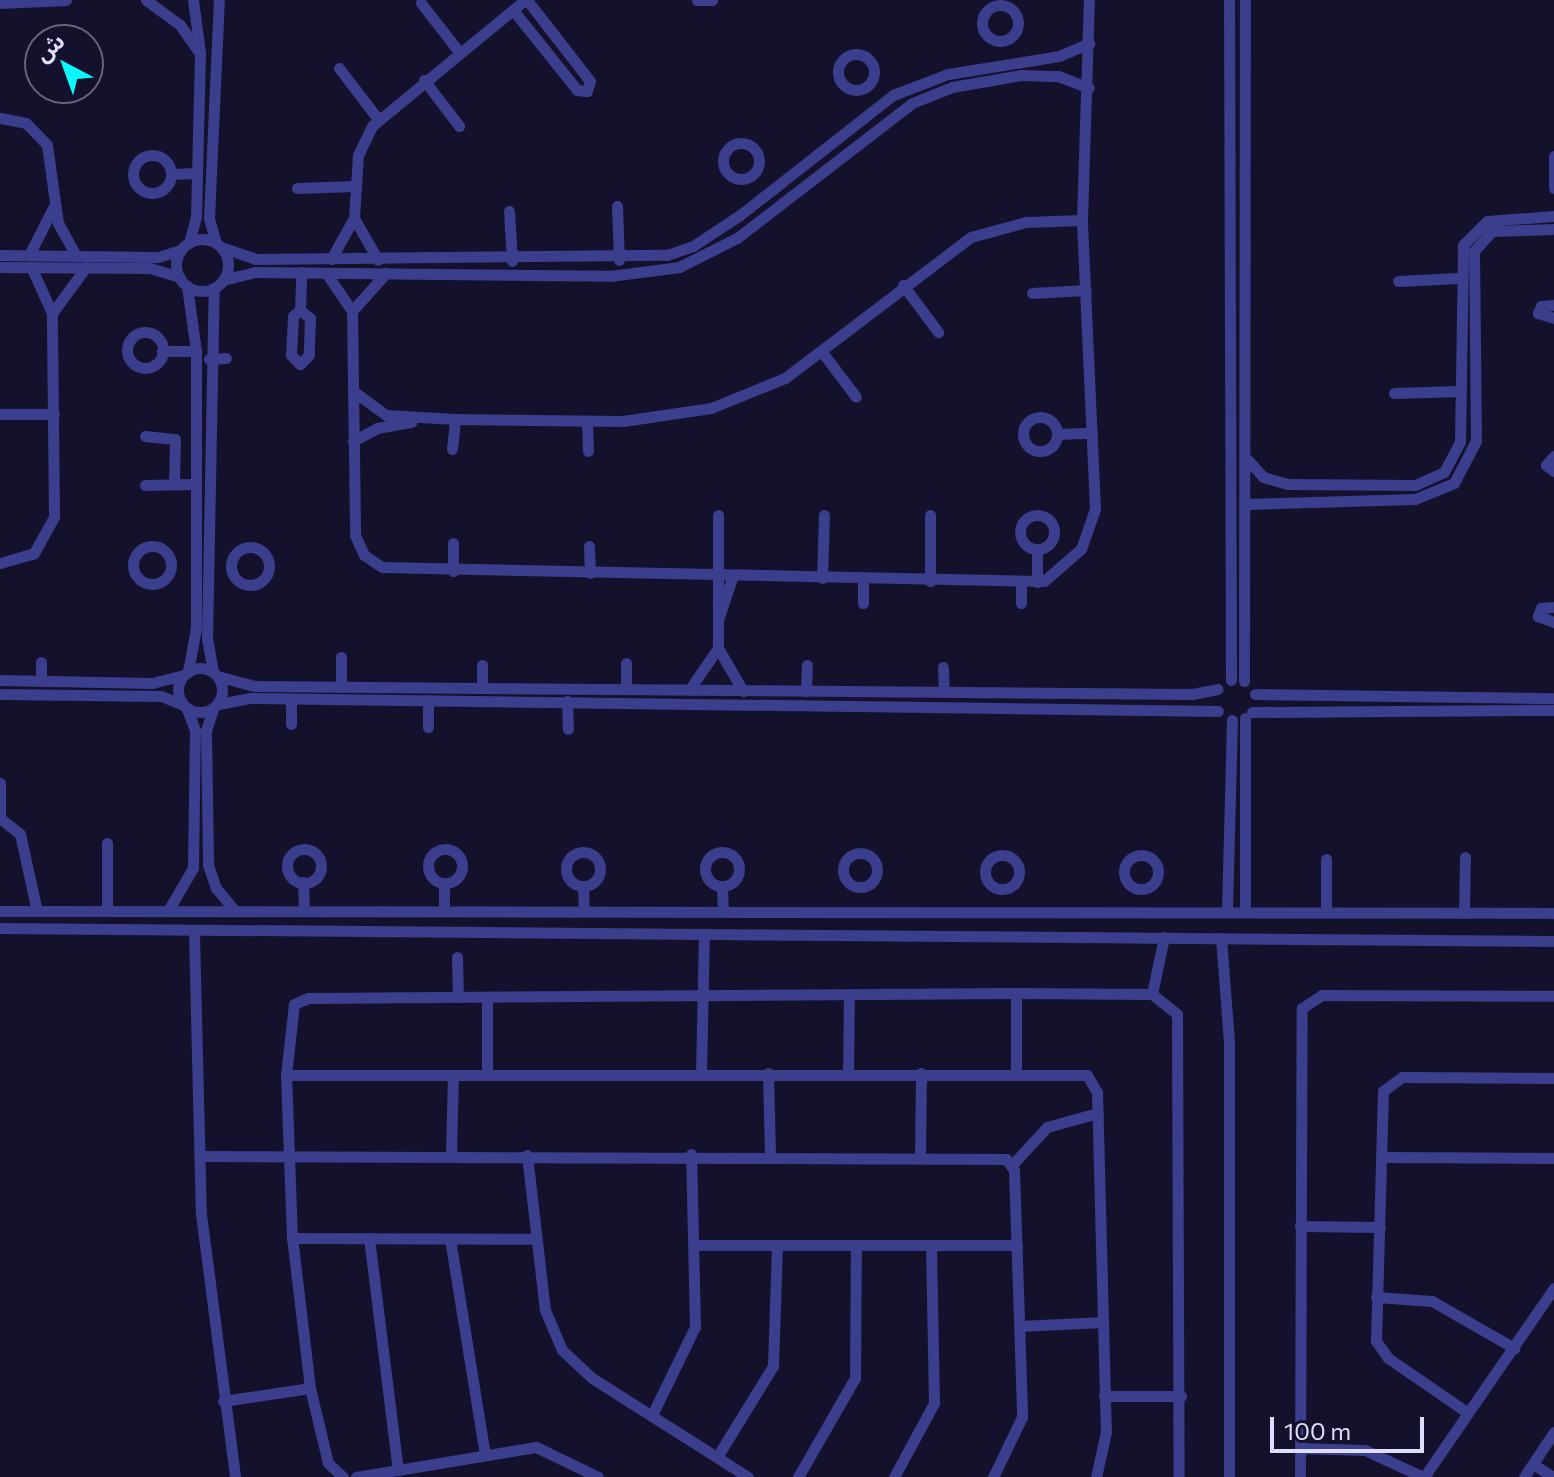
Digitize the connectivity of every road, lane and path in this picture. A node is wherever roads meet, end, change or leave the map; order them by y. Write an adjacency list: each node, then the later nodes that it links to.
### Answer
1 (66, 0): 11 (street)
2 (146, 0): 17 (street)
3 (193, 0): 17 (street)
4 (219, 0): 46 (street)
5 (526, 0): 13 (street); 18 (street)
6 (697, 0): 7 (street)
7 (712, 0)
8 (1089, 0): 15 (street)
9 (1229, 0): 139 (street)
10 (1245, 0): 98 (street)
11 (0, 3)
12 (421, 3): 16 (street)
13 (513, 10): 16 (street); 20 (street)
14 (999, 40): 19 (street)
15 (1089, 43): 19 (street); 24 (street)
16 (459, 52): 22 (street)
17 (200, 53): 31 (street)
18 (571, 55): 20 (street); 20 (street)
19 (1001, 63): 25 (street)
20 (557, 66)
21 (339, 68): 27 (street)
22 (424, 80): 27 (street); 28 (street)
23 (864, 88): 25 (street)
24 (1089, 88): 34 (street); 44 (street)
25 (876, 105): 30 (street)
26 (0, 118): 39 (street)
27 (378, 119): 35 (street)
28 (459, 126)
29 (1554, 156): 37 (street)
30 (798, 167): 34 (street); 38 (street)
31 (197, 173): 32 (street); 47 (street)
32 (171, 174)
33 (753, 174): 38 (street)
34 (810, 180): 60 (street)
35 (354, 186): 36 (street); 43 (street)
36 (297, 188)
37 (1554, 188)
38 (768, 192): 52 (street)
39 (54, 204): 49 (street); 53 (street)
40 (617, 206): 52 (street)
41 (509, 211): 54 (street)
42 (1554, 216): 62 (street)
43 (354, 218): 50 (street); 51 (street)
44 (1082, 220): 66 (street); 67 (street)
45 (1554, 229): 75 (street)
46 (218, 245): 47 (street); 56 (street); 65 (street)
47 (185, 247): 55 (street); 64 (street)
48 (0, 255): 53 (street)
49 (76, 255): 53 (street); 55 (street)
50 (331, 259): 51 (street); 56 (street)
51 (378, 260): 54 (street)
52 (619, 260): 54 (street)
53 (30, 261): 57 (street); 58 (street); 72 (street)
54 (512, 261)
55 (146, 262): 58 (street); 64 (street)
56 (255, 266): 59 (street); 65 (street)
57 (0, 267)
58 (86, 267): 72 (street)
59 (301, 272): 61 (street); 70 (street)
60 (387, 272): 61 (street); 71 (street)
61 (326, 273): 71 (street)
62 (1458, 278): 63 (street); 76 (street)
63 (1398, 281)
64 (184, 282): 65 (street); 78 (street)
65 (218, 284): 81 (street)
66 (903, 285): 74 (street); 79 (street)
67 (1086, 290): 68 (street); 91 (street)
68 (1032, 293)
69 (1554, 305): 73 (street)
70 (300, 310)
71 (352, 311): 82 (street)
72 (52, 313): 87 (street)
73 (1554, 318)
74 (938, 332)
75 (1474, 333): 76 (street); 103 (street)
76 (1458, 334): 83 (street)
77 (162, 351): 78 (street)
78 (196, 351): 101 (street)
79 (822, 352): 85 (street); 90 (street)
80 (226, 358): 81 (street)
81 (209, 359): 113 (street)
82 (353, 391): 88 (street); 94 (street)
83 (1460, 391): 84 (street); 98 (street)
84 (1394, 393)
85 (856, 397)
86 (0, 414): 87 (street)
87 (54, 414): 111 (street)
88 (418, 418): 89 (street); 94 (street)
89 (455, 419): 90 (street); 95 (street)
90 (587, 422): 96 (street)
91 (1092, 433): 92 (street); 122 (street)
92 (1057, 434)
93 (145, 436): 100 (street)
94 (353, 441): 115 (street)
95 (452, 449)
96 (588, 451)
97 (1554, 456): 99 (street)
98 (1247, 458): 103 (street)
99 (1554, 471)
100 (174, 484): 101 (street); 102 (street)
101 (195, 484): 110 (street)
102 (145, 485)
103 (1245, 504): 141 (street)
104 (718, 515): 117 (street)
105 (824, 515): 119 (street)
106 (930, 515): 121 (street)
107 (453, 543): 115 (street)
108 (589, 546): 116 (street)
109 (1037, 549): 122 (street)
110 (194, 562): 112 (street); 136 (street)
111 (0, 563)
112 (171, 564)
113 (208, 566): 114 (street); 137 (street)
114 (231, 566)
115 (453, 571): 116 (street)
116 (590, 573): 117 (street)
117 (715, 575): 118 (street); 127 (street)
118 (733, 575): 119 (street); 127 (street)
119 (822, 578): 120 (street)
120 (863, 579): 121 (street); 124 (street)
121 (930, 581): 123 (street)
122 (1037, 582): 123 (street)
123 (1021, 584): 125 (street)
124 (863, 603)
125 (1021, 603)
126 (1554, 607): 128 (street)
127 (718, 620): 129 (street)
128 (1554, 622)
129 (718, 648): 147 (street); 148 (street)
130 (341, 657): 142 (street)
131 (41, 662): 140 (street)
132 (626, 663): 145 (street)
133 (482, 665): 143 (street)
134 (807, 665): 149 (street)
135 (943, 667): 152 (street)
136 (186, 674): 137 (street); 140 (street); 163 (street)
137 (215, 674): 150 (street); 162 (street)
138 (0, 680): 140 (street)
139 (1231, 680): 141 (street); 146 (street)
140 (41, 681)
141 (1244, 681): 154 (street)
142 (341, 687): 143 (street); 150 (street)
143 (482, 688): 144 (street)
144 (525, 688): 145 (street); 159 (street)
145 (626, 689): 147 (street)
146 (1218, 689): 152 (street); 165 (street)
147 (689, 690): 148 (street)
148 (743, 691): 149 (street)
149 (806, 691): 151 (street)
150 (250, 692): 157 (street); 162 (street)
151 (891, 692): 152 (street); 161 (street)
152 (944, 692)
153 (0, 694): 163 (street)
154 (1255, 694): 155 (street); 167 (street)
155 (1430, 696): 156 (street); 166 (street)
156 (1554, 698)
157 (291, 699): 158 (street); 169 (street)
158 (428, 700): 159 (street); 170 (street)
159 (524, 701): 160 (street)
160 (567, 701): 161 (street); 171 (street)
161 (890, 705): 165 (street)
162 (216, 706): 163 (street); 186 (street)
163 (185, 707): 188 (street)
164 (1554, 710): 166 (street)
165 (1218, 711): 168 (street)
166 (1430, 711): 167 (street)
167 (1249, 715): 168 (street); 180 (street)
168 (1232, 720): 177 (street)
169 (291, 724)
170 (428, 727)
171 (568, 729)
172 (0, 783): 173 (street)
173 (0, 818): 197 (street)
174 (107, 843): 187 (street)
175 (1465, 857): 201 (street)
176 (1326, 859): 200 (street)
177 (1230, 881): 180 (street); 194 (street)
178 (303, 882): 189 (street)
179 (444, 883): 190 (street)
180 (1245, 883): 195 (street)
181 (583, 886): 198 (street)
182 (722, 886): 191 (street)
183 (861, 887): 192 (street)
184 (1003, 889): 193 (street)
185 (1142, 889): 199 (street)
186 (233, 908): 188 (street); 189 (street)
187 (107, 909): 188 (street); 197 (street)
188 (169, 909)
189 (304, 910): 190 (street)
190 (444, 910): 198 (street)
191 (723, 910): 192 (street); 198 (street)
192 (861, 910): 193 (street)
193 (1003, 910): 199 (street)
194 (1227, 910): 195 (street); 199 (street)
195 (1245, 910): 200 (street)
196 (0, 911): 197 (street)
197 (37, 911)
198 (584, 911)
199 (1143, 911)
200 (1326, 911): 201 (street)
201 (1464, 913): 202 (street)
202 (1554, 913)
203 (0, 928): 204 (street)
204 (194, 933): 205 (street); 232 (street)
205 (704, 934): 206 (street); 213 (street)
206 (1164, 937): 207 (street); 211 (street)
207 (1221, 938): 208 (street); 275 (street)
208 (1554, 941)
209 (457, 957): 215 (street)
210 (1016, 993): 211 (street); 212 (street); 217 (street)
211 (1152, 994): 255 (street)
212 (849, 995): 213 (street); 219 (street)
213 (703, 996): 216 (street); 222 (street)
214 (1554, 996): 237 (street)
215 (458, 997): 216 (street); 223 (street)
216 (487, 997): 221 (street)
217 (1016, 1072): 220 (street); 226 (street)
218 (768, 1073): 219 (street); 222 (street); 231 (street)
219 (848, 1073): 220 (street)
220 (921, 1073): 233 (street)
221 (487, 1074): 222 (street); 224 (street)
222 (701, 1074)
223 (286, 1075): 224 (street); 227 (street)
224 (453, 1075): 229 (street)
225 (1554, 1078): 234 (street)
226 (1098, 1113): 236 (street); 250 (street)
227 (286, 1153): 229 (street); 232 (street); 239 (street)
228 (691, 1154): 230 (street); 231 (street); 243 (street)
229 (451, 1155): 230 (street)
230 (527, 1155): 242 (street)
231 (770, 1155): 233 (street)
232 (200, 1156): 256 (street)
233 (920, 1156): 236 (street)
234 (1382, 1157): 235 (street); 238 (street)
235 (1554, 1158)
236 (1012, 1165): 247 (street)
237 (1300, 1226): 238 (street); 260 (street)
238 (1380, 1227): 249 (street)
239 (292, 1238): 240 (street); 253 (street)
240 (369, 1238): 241 (street); 264 (street)
241 (450, 1239): 242 (street); 261 (street)
242 (535, 1239): 258 (street)
243 (695, 1245): 244 (street); 258 (street)
244 (777, 1245): 245 (street); 262 (street)
245 (856, 1245): 246 (street); 270 (street)
246 (931, 1245): 247 (street); 271 (street)
247 (1017, 1245): 251 (street)
248 (1553, 1291): 252 (street)
249 (1376, 1297): 252 (street); 257 (street)
250 (1103, 1322): 251 (street); 254 (street)
251 (1020, 1326): 272 (street)
252 (1514, 1348): 257 (street)
253 (310, 1388): 256 (street); 266 (street)
254 (1104, 1396): 255 (street); 273 (street)
255 (1181, 1396): 274 (street)
256 (223, 1401): 265 (street)
257 (1468, 1413): 277 (street)
258 (652, 1415): 262 (street)
259 (1554, 1432): 263 (street)
260 (1300, 1448): 276 (street); 277 (street)
261 (485, 1455): 264 (street); 268 (street)
262 (717, 1457): 269 (street)
263 (1533, 1464): 278 (street); 279 (street)
264 (398, 1470): 267 (street)
265 (235, 1477)
266 (343, 1477)
267 (356, 1477)
268 (598, 1477)
269 (748, 1477)
270 (798, 1477)
271 (894, 1477)
272 (993, 1477)
273 (1096, 1477)
274 (1179, 1477)
275 (1229, 1477)
276 (1300, 1477)
277 (1423, 1477)
278 (1524, 1477)
279 (1553, 1477)

